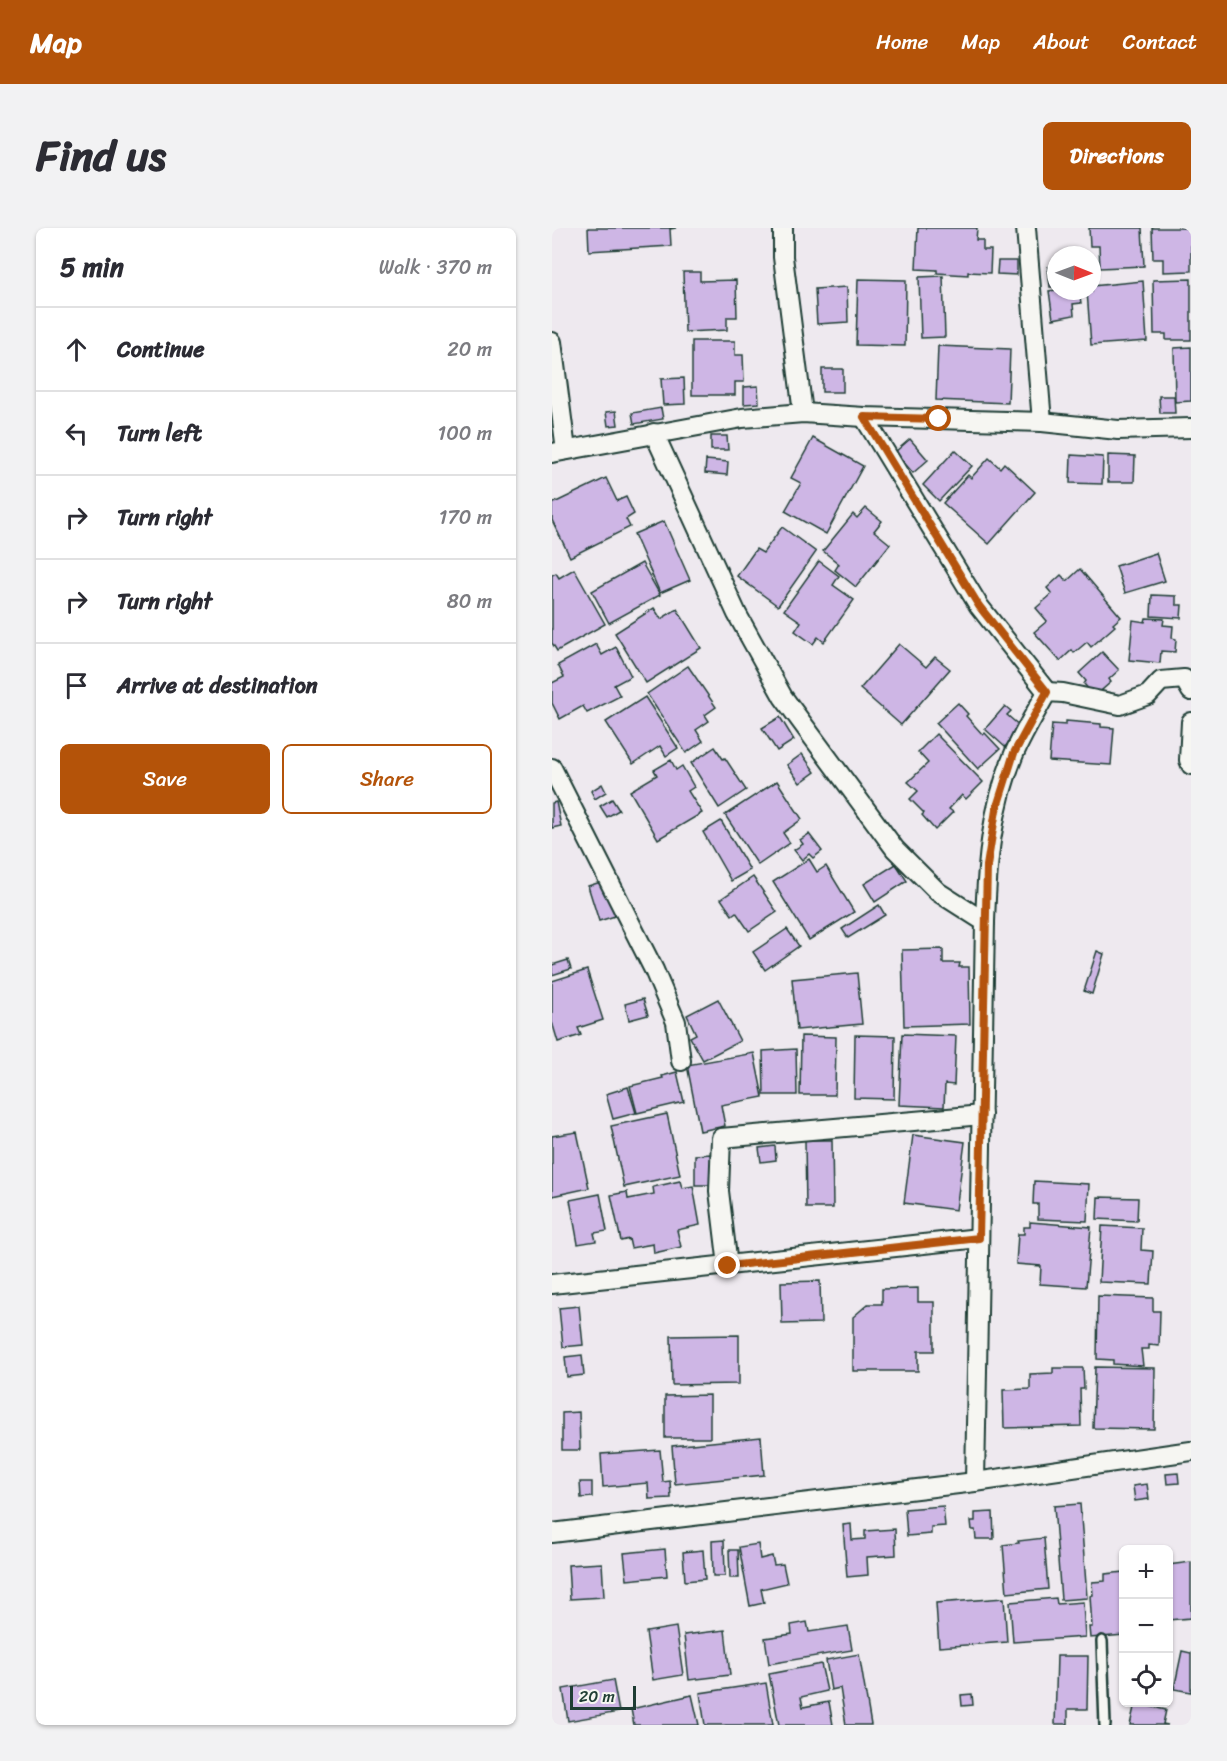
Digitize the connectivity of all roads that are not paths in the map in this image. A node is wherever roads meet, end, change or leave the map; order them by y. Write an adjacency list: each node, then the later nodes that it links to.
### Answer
1 (783, 228): 4 (street)
2 (1026, 228): 6 (street)
3 (552, 342): 9 (street)
4 (803, 412): 5 (street); 8 (street)
5 (864, 417): 6 (street); 11 (street)
6 (1042, 422): 7 (street)
7 (1191, 428)
8 (654, 433): 9 (street); 15 (street)
9 (559, 451)
10 (1191, 691): 11 (street)
11 (1047, 692): 15 (street)
12 (1191, 722): 13 (street)
13 (1191, 765)
14 (552, 768): 16 (street)
15 (985, 922): 17 (street)
16 (681, 1061)
17 (982, 1115): 18 (street); 19 (street)
18 (979, 1238): 19 (street); 22 (street)
19 (728, 1266): 20 (street)
20 (552, 1284)
21 (1191, 1451): 22 (street)
22 (975, 1482): 23 (street)
23 (552, 1533)
24 (1102, 1641): 25 (lane)
25 (1105, 1725)

